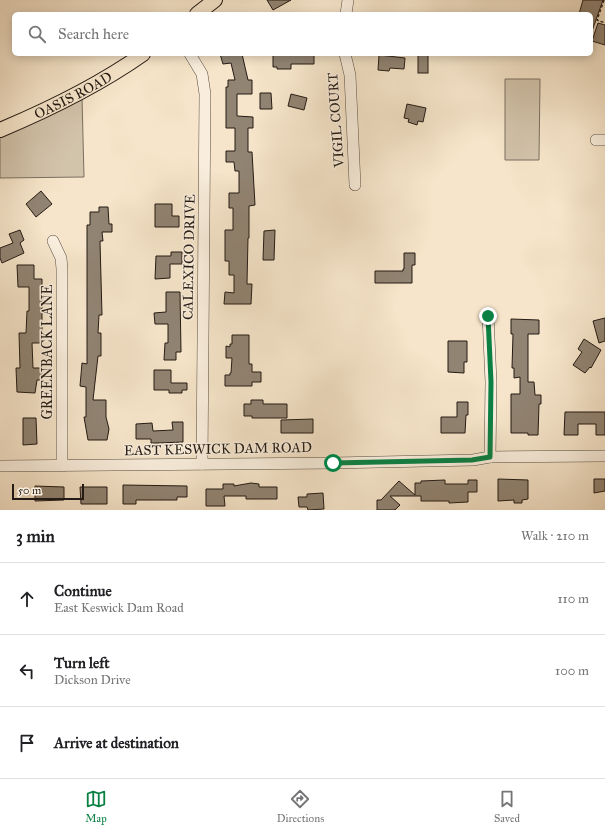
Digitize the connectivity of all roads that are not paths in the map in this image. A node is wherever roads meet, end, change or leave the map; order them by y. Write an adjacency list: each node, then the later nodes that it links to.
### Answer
1 (215, 0): 3 (main road)
2 (348, 0): 4 (street)
3 (200, 12)
4 (346, 12)
5 (140, 56): 8 (main road, OASIS ROAD)
6 (191, 56): 14 (street, CALEXICO DRIVE)
7 (345, 56): 9 (street, VIGIL COURT)
8 (0, 130)
9 (355, 185)
10 (53, 241): 16 (street, GREENBACK LANE)
11 (488, 316): 13 (street)
12 (605, 456): 13 (street, EAST KESWICK DAM ROAD)
13 (490, 457): 14 (street, EAST KESWICK DAM ROAD)
14 (202, 464): 16 (street, EAST KESWICK DAM ROAD)
15 (0, 466): 16 (street, EAST KESWICK DAM ROAD)
16 (62, 466)

